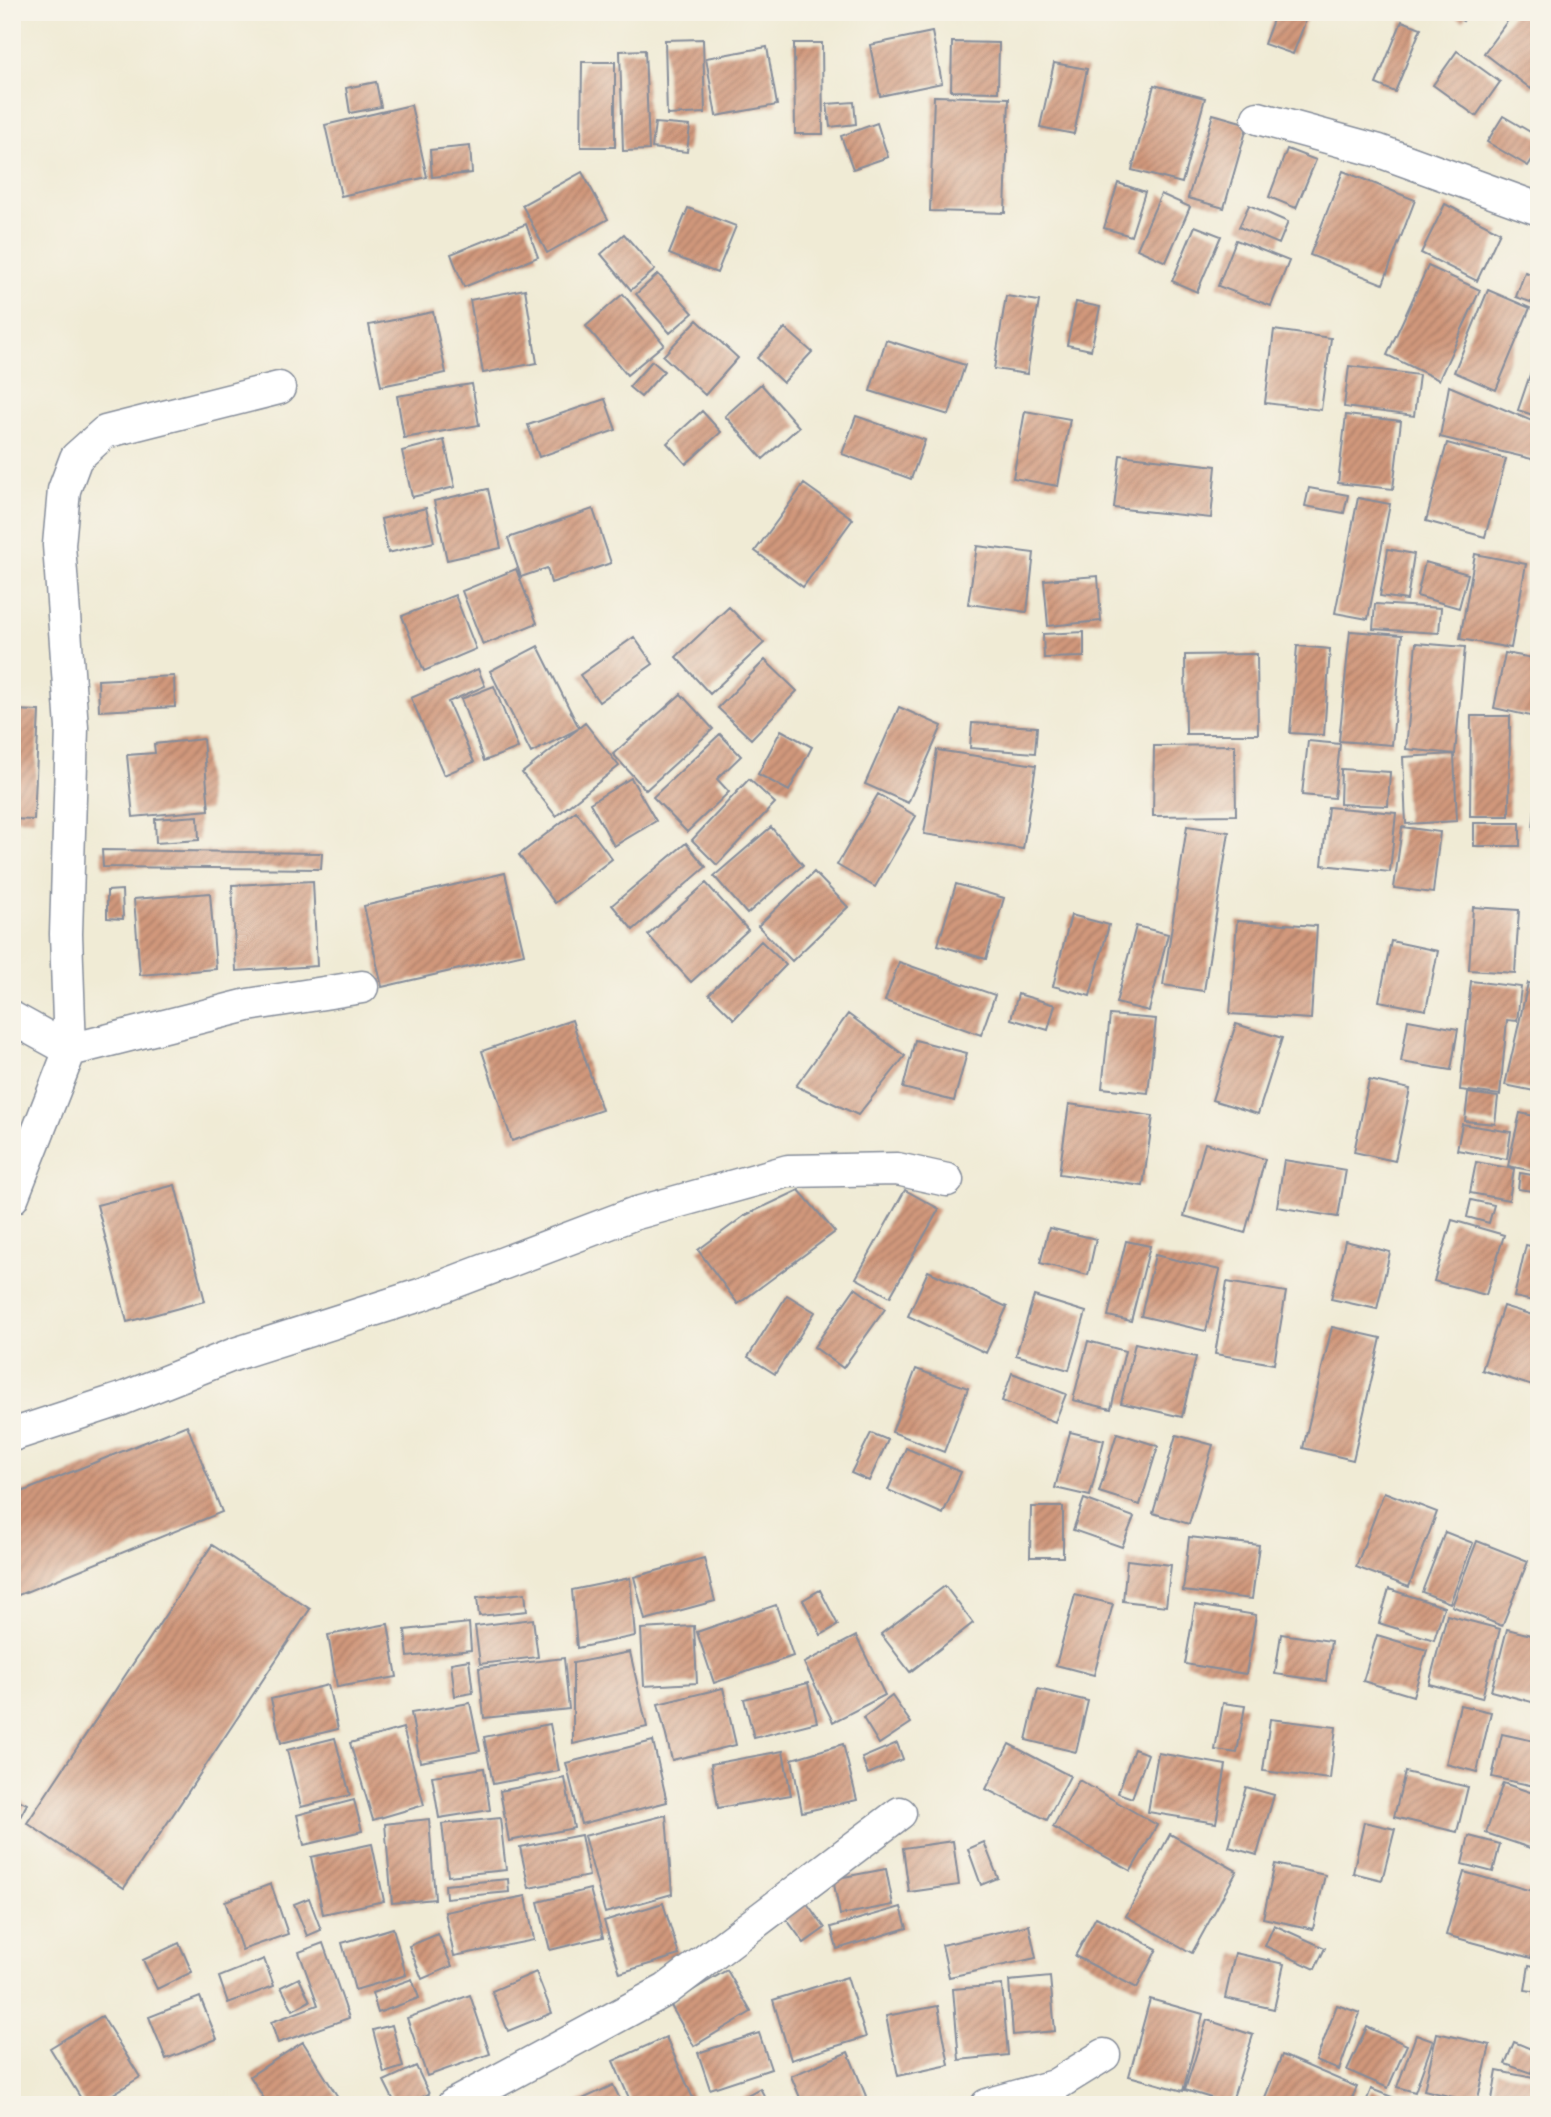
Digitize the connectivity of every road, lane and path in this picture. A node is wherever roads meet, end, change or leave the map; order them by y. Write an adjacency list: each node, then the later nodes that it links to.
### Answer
1 (1258, 118): 2 (street)
2 (1539, 209)
3 (279, 388): 6 (street)
4 (362, 986): 6 (street)
5 (12, 1018): 6 (street)
6 (70, 1050): 8 (street)
7 (947, 1180): 9 (street)
8 (12, 1198)
9 (12, 1436)
10 (900, 1813): 12 (street)
11 (1104, 2055): 13 (street)
12 (453, 2105)
13 (986, 2105)

